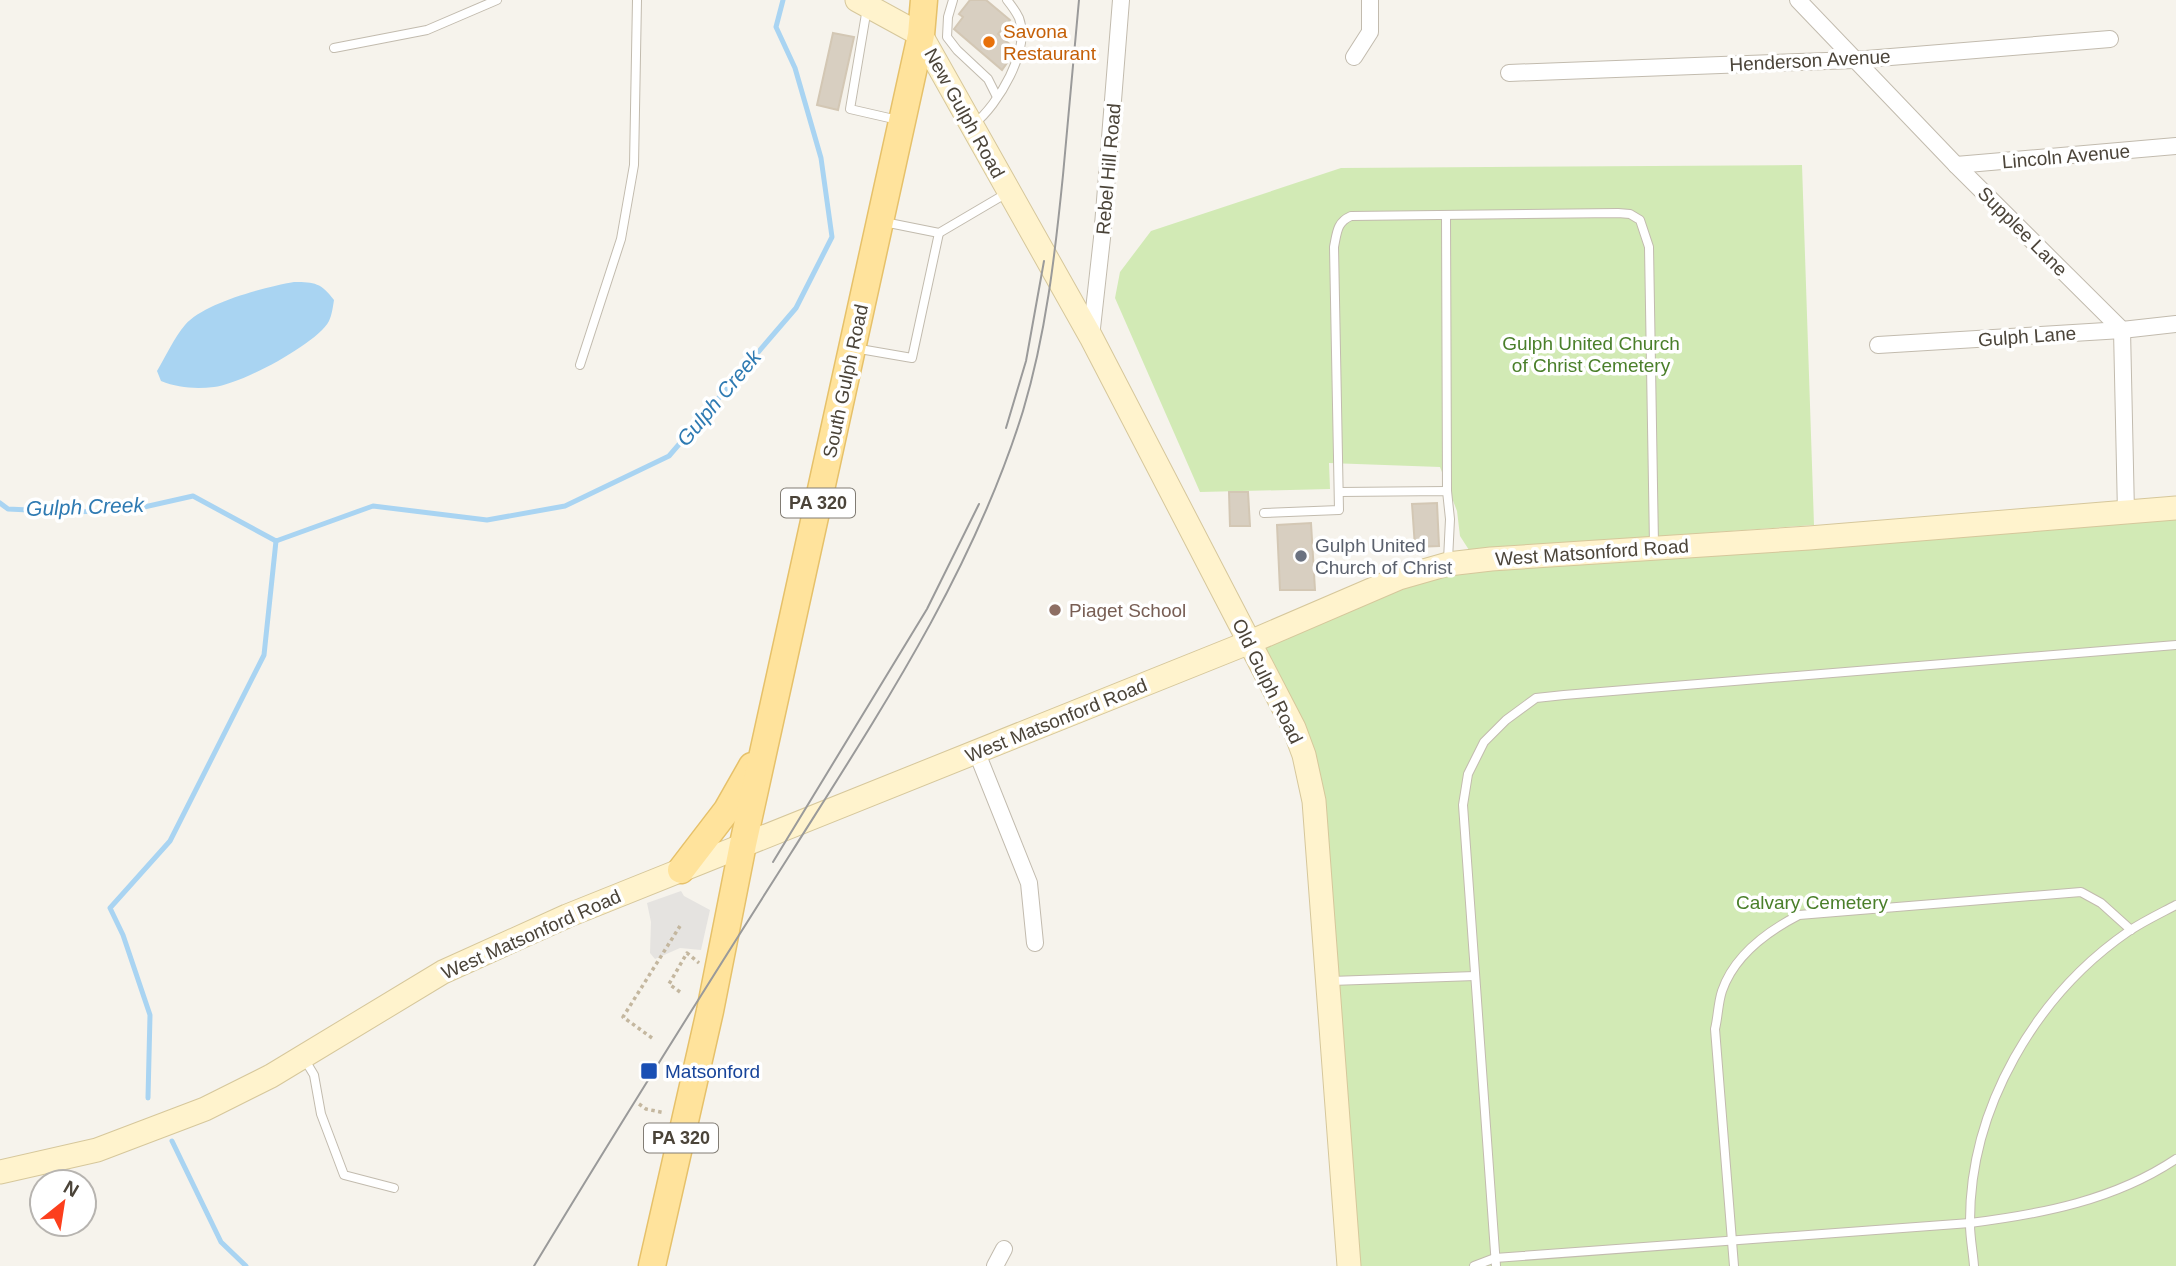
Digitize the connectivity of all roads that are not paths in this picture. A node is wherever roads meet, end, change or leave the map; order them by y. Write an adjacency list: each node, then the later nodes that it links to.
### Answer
1 (497, 0): 12 (lane)
2 (637, 0): 30 (lane)
3 (924, 0): 10 (main road, South Gulph Road / PA 320)
4 (953, 0): 16 (lane)
5 (1007, 0): 16 (lane)
6 (1121, 0): 27 (street, Rebel Hill Road)
7 (1370, 0): 13 (street)
8 (1798, 0): 14 (street, Supplee Lane)
9 (863, 3): 10 (main road); 17 (lane)
10 (921, 35): 17 (main road, South Gulph Road / PA 320); 18 (main road, New Gulph Road)
11 (2110, 38): 14 (street, Henderson Avenue)
12 (334, 48)
13 (1354, 57)
14 (1854, 60): 15 (street, Henderson Avenue); 20 (street, Supplee Lane)
15 (1509, 73)
16 (997, 97): 18 (lane)
17 (902, 120): 23 (main road, South Gulph Road / PA 320)
18 (972, 126): 21 (main road, New Gulph Road)
19 (2176, 146): 20 (street, Lincoln Avenue)
20 (1956, 165): 26 (street, Supplee Lane)
21 (1009, 192): 24 (lane); 27 (main road, Old Gulph Road)
22 (1446, 215): 31 (lane); 32 (lane); 36 (lane)
23 (880, 221): 24 (lane); 29 (main road, South Gulph Road / PA 320)
24 (939, 233): 29 (lane)
25 (2176, 324): 26 (street, Gulph Lane)
26 (2122, 330): 28 (street, Gulph Lane); 35 (street)
27 (1090, 337): 38 (main road, Old Gulph Road)
28 (1878, 345)
29 (852, 348): 40 (main road, South Gulph Road / PA 320)
30 (580, 365)
31 (1447, 491): 32 (lane); 37 (lane)
32 (1340, 492): 34 (lane)
33 (2176, 508): 35 (main road, West Matsonford Road)
34 (1264, 513)
35 (2126, 513): 36 (main road, West Matsonford Road)
36 (1654, 547): 37 (main road, West Matsonford Road)
37 (1448, 564): 38 (main road, West Matsonford Road)
38 (1250, 642): 41 (main road, West Matsonford Road); 48 (main road, Old Gulph Road)
39 (2176, 645): 47 (lane)
40 (765, 743): 42 (main road, South Gulph Road / PA 320); 43 (main road)
41 (977, 753): 42 (main road, West Matsonford Road); 46 (street)
42 (743, 844): 43 (main road, West Matsonford Road); 57 (main road, PA 320)
43 (681, 870): 49 (main road, West Matsonford Road)
44 (2176, 905): 45 (lane)
45 (2131, 930): 53 (lane); 54 (lane)
46 (1035, 943)
47 (1475, 976): 48 (lane); 56 (lane)
48 (1328, 981): 59 (main road, Old Gulph Road)
49 (303, 1057): 51 (main road, West Matsonford Road); 52 (lane)
50 (2176, 1159): 53 (lane)
51 (0, 1172)
52 (394, 1188)
53 (1970, 1223): 54 (lane); 62 (lane)
54 (1732, 1240): 56 (lane); 61 (lane)
55 (1004, 1248): 58 (street)
56 (1495, 1262): 60 (lane)
57 (652, 1266)
58 (995, 1266)
59 (1349, 1266)
60 (1474, 1266)
61 (1734, 1266)
62 (1974, 1266)

